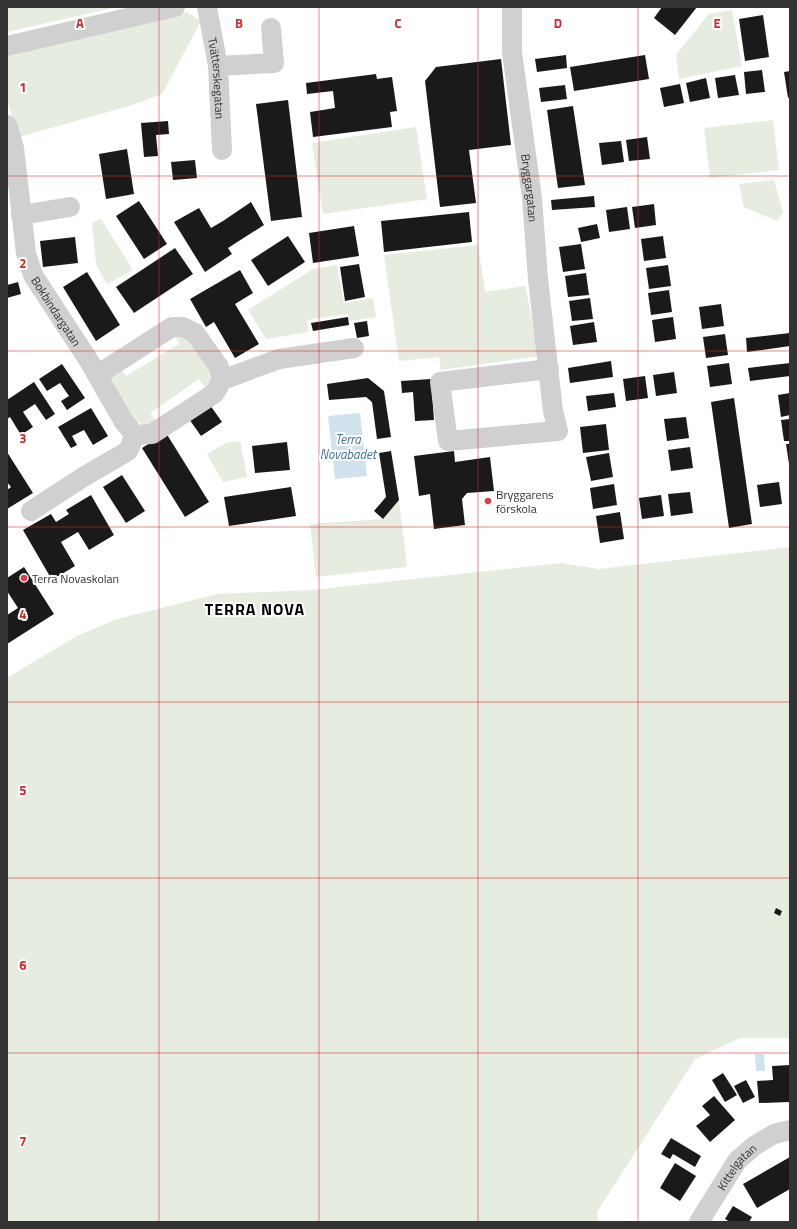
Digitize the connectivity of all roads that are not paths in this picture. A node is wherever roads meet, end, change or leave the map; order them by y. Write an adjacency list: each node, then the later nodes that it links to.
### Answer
1 (175, 7): 5 (street)
2 (207, 7): 6 (street, Tvätterskegatan)
3 (512, 7): 12 (street, Bryggargatan)
4 (271, 28): 6 (street)
5 (7, 46)
6 (218, 66): 8 (street, Tvätterskegatan)
7 (7, 125): 10 (street, Bokbindargatan)
8 (222, 150)
9 (70, 207): 10 (street)
10 (21, 215): 13 (street, Bokbindargatan)
11 (354, 348): 14 (street)
12 (549, 368): 12 (street, Bryggargatan)
13 (97, 375): 14 (street); 15 (street, Bokbindargatan)
14 (222, 380): 15 (street)
15 (135, 435): 16 (street)
16 (31, 511)
17 (790, 1130): 18 (street, Kittelgatan)
18 (699, 1222)

